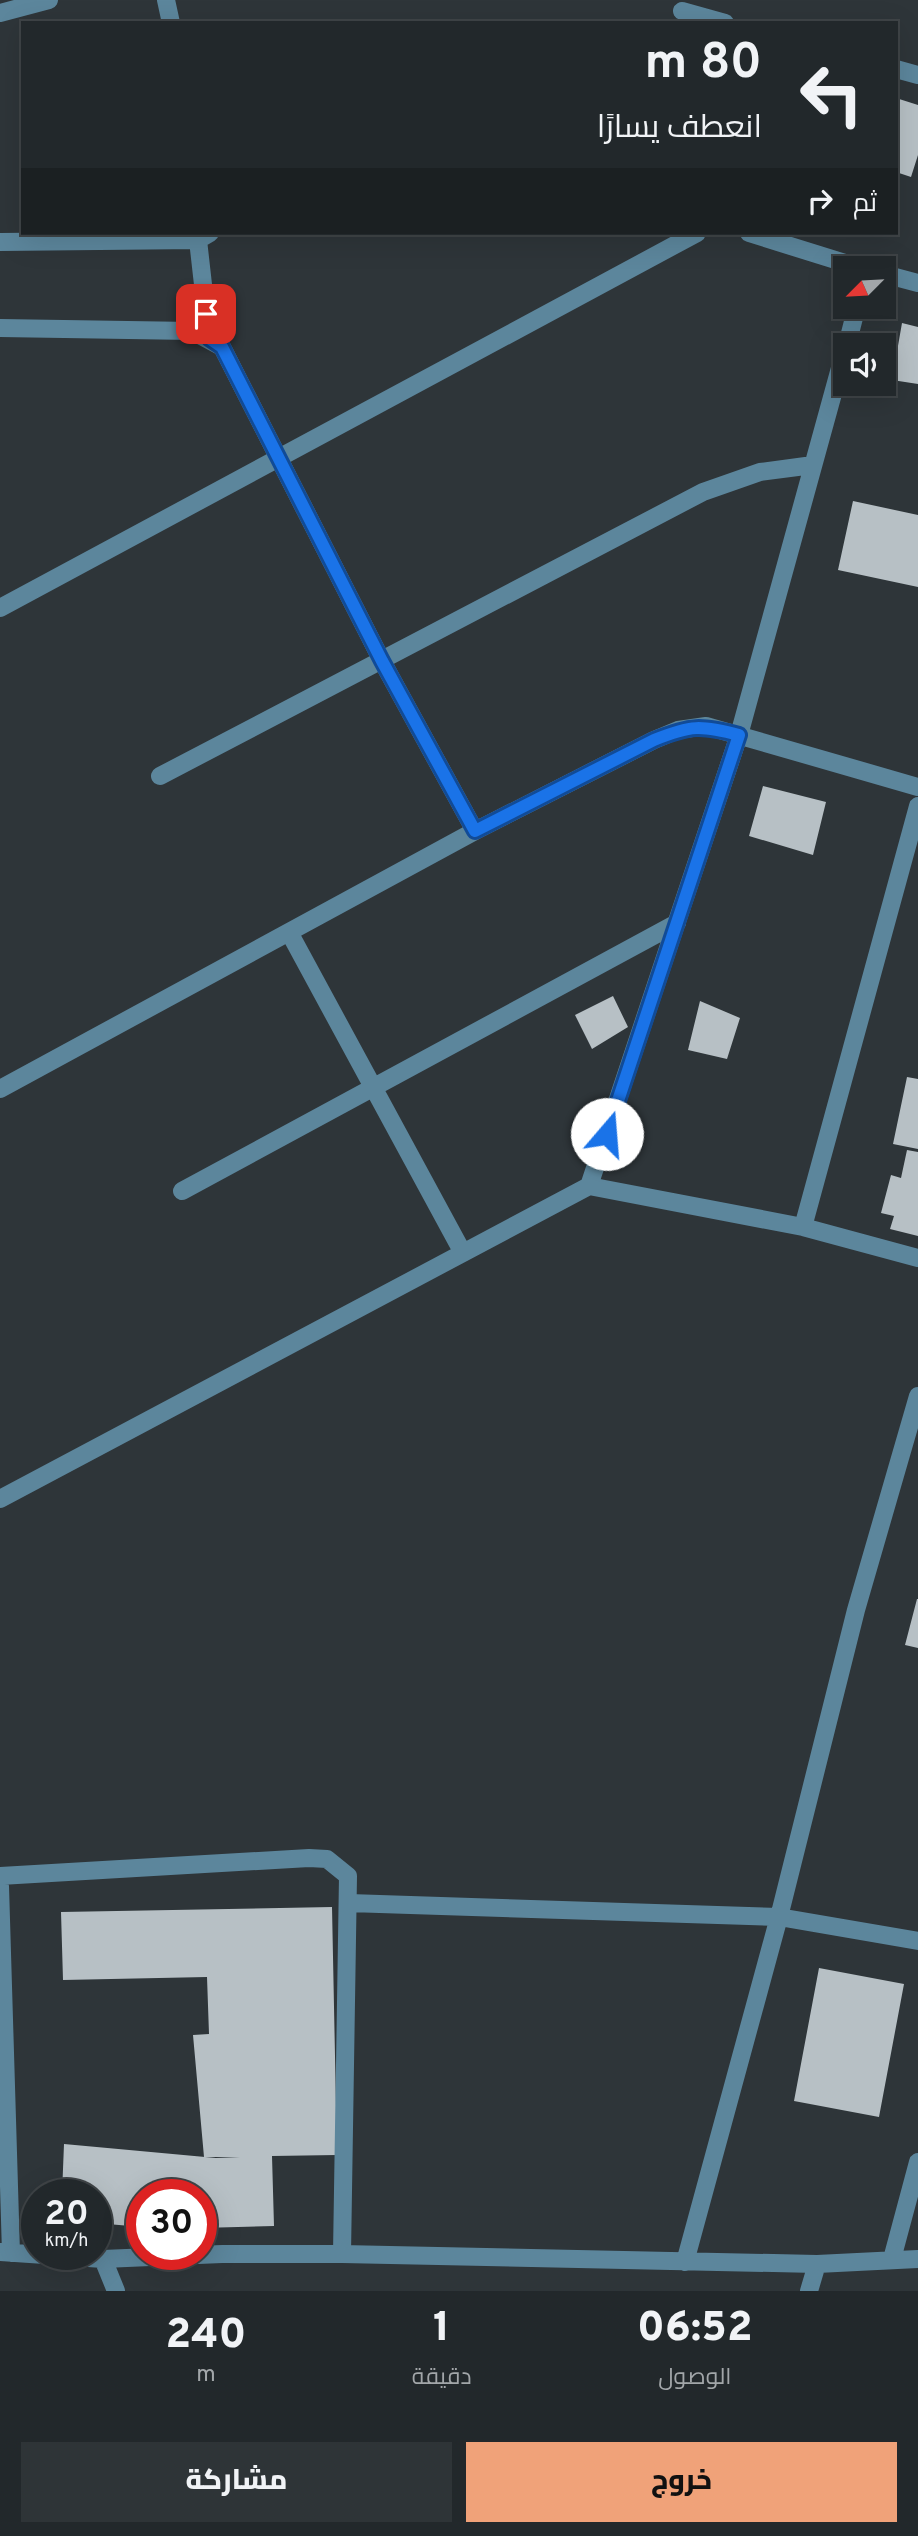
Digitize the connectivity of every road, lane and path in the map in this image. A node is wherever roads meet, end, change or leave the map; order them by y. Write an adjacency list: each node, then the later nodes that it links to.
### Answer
1 (49, 0): 4 (street)
2 (166, 0): 5 (street)
3 (682, 11): 6 (street)
4 (0, 13)
5 (171, 21)
6 (718, 21)
7 (898, 70): 8 (street)
8 (918, 75)
9 (693, 235): 19 (street)
10 (755, 235): 13 (street)
11 (204, 236): 12 (street); 17 (street)
12 (0, 242)
13 (833, 259)
14 (896, 277): 15 (street)
15 (918, 283)
16 (0, 328): 17 (street)
17 (209, 338): 19 (street)
18 (833, 393): 20 (street)
19 (278, 458): 21 (street); 22 (street)
20 (813, 465): 22 (street); 23 (street)
21 (0, 608)
22 (382, 661): 24 (street); 27 (street)
23 (739, 735): 25 (street); 27 (street); 28 (street)
24 (160, 776)
25 (918, 787)
26 (918, 806): 34 (street)
27 (475, 831): 29 (street)
28 (677, 923): 30 (street); 32 (street)
29 (289, 932): 30 (street); 31 (street)
30 (373, 1088): 33 (street); 35 (street)
31 (0, 1089)
32 (589, 1186): 34 (street); 35 (street)
33 (182, 1191)
34 (803, 1227): 36 (street)
35 (463, 1253): 38 (street)
36 (918, 1258)
37 (918, 1396): 42 (street)
38 (0, 1499)
39 (0, 1876): 41 (street)
40 (0, 1886): 44 (street)
41 (348, 1903): 42 (street); 47 (street)
42 (779, 1917): 43 (street); 51 (street)
43 (918, 1941)
44 (2, 2051): 46 (street)
45 (918, 2162): 49 (street)
46 (6, 2253)
47 (342, 2254): 48 (street); 51 (street)
48 (112, 2259)
49 (892, 2259): 50 (street); 52 (street)
50 (918, 2259)
51 (685, 2262): 52 (street)
52 (817, 2264): 55 (street)
53 (107, 2270): 54 (street)
54 (116, 2291)
55 (809, 2291)

